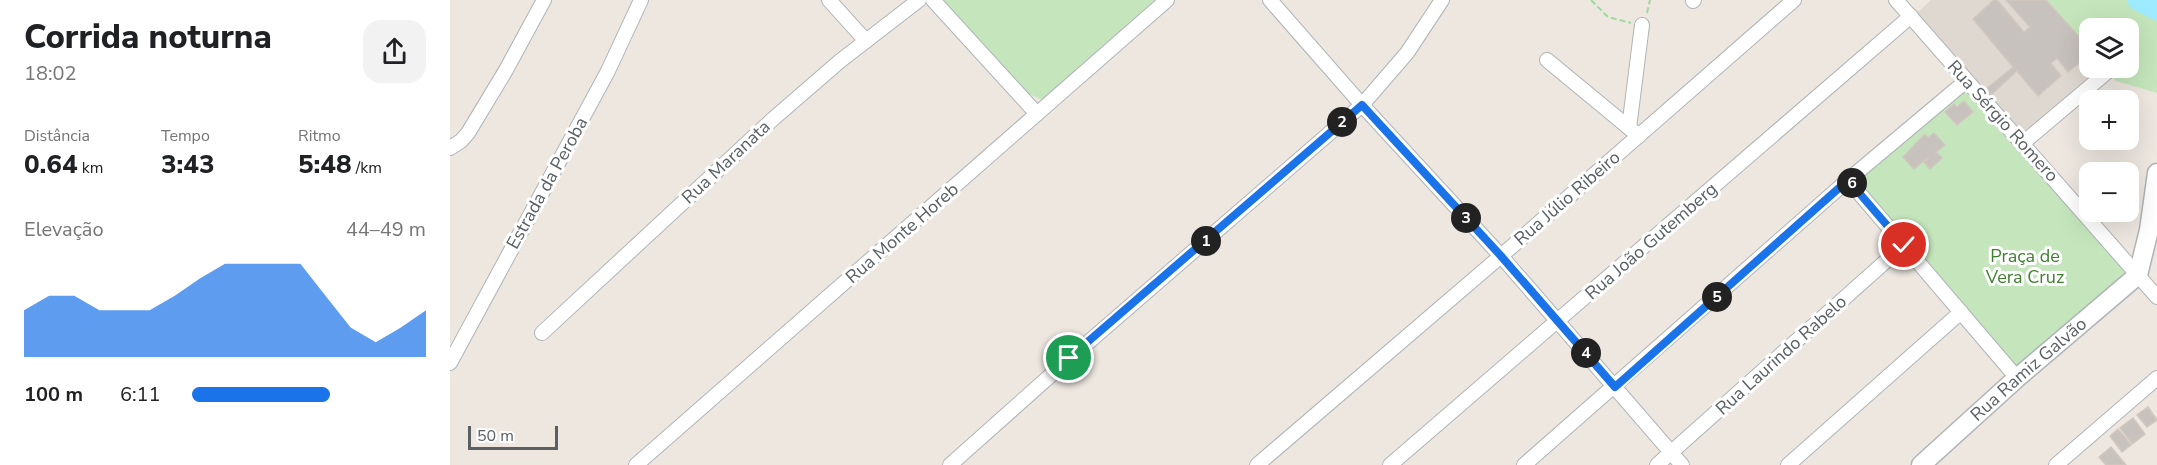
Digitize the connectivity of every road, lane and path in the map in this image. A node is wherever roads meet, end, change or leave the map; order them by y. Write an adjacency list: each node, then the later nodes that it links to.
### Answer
1 (544, 0): 23 (street)
2 (641, 0): 33 (street, Estrada da Peroba)
3 (829, 0): 15 (street)
4 (918, 0): 15 (street, Rua Maranata)
5 (933, 0): 20 (street)
6 (1167, 0): 20 (street, Rua Monte Horeb)
7 (1270, 0): 19 (street)
8 (1442, 0): 19 (street)
9 (1590, 0): 14 (path)
10 (1650, 0): 14 (path)
11 (1794, 0): 21 (street, Rua Júlio Ribeiro)
12 (1896, 0): 13 (street, Rua Sérgio Romero)
13 (1911, 16): 18 (street, Rua Sérgio Romero); 31 (street, Rua João Gutemberg)
14 (1642, 25): 21 (street)
15 (866, 41): 32 (street, Rua Maranata)
16 (1547, 60): 21 (street)
17 (2100, 78): 22 (street)
18 (1966, 81): 22 (street, Rua Sérgio Romero); 25 (street)
19 (1362, 105): 27 (street); 39 (street)
20 (1037, 114): 38 (street, Rua Monte Horeb)
21 (1634, 132): 27 (street, Rua Júlio Ribeiro)
22 (2023, 143): 28 (street, Rua Sérgio Romero)
23 (450, 148)
24 (2157, 173): 28 (street)
25 (1848, 180): 26 (street); 36 (street)
26 (1904, 245): 30 (street); 37 (street, Rua Laurindo Rabelo)
27 (1501, 256): 31 (street); 40 (street, Rua Júlio Ribeiro)
28 (2138, 274): 29 (street, Rua Sérgio Romero); 34 (street, Rua Ramiz Galvão)
29 (2157, 297)
30 (1961, 312): 34 (street); 45 (street)
31 (1558, 321): 36 (street); 41 (street, Rua João Gutemberg)
32 (542, 333)
33 (450, 363)
34 (2017, 378): 46 (street, Rua Ramiz Galvão)
35 (2157, 378): 47 (street)
36 (1615, 387): 37 (street); 42 (street)
37 (1671, 453): 43 (street, Rua Laurindo Rabelo); 44 (street)
38 (642, 463)
39 (950, 465)
40 (1257, 465)
41 (1390, 465)
42 (1524, 465)
43 (1657, 465)
44 (1682, 465)
45 (1788, 465)
46 (1921, 465)
47 (2056, 465)

